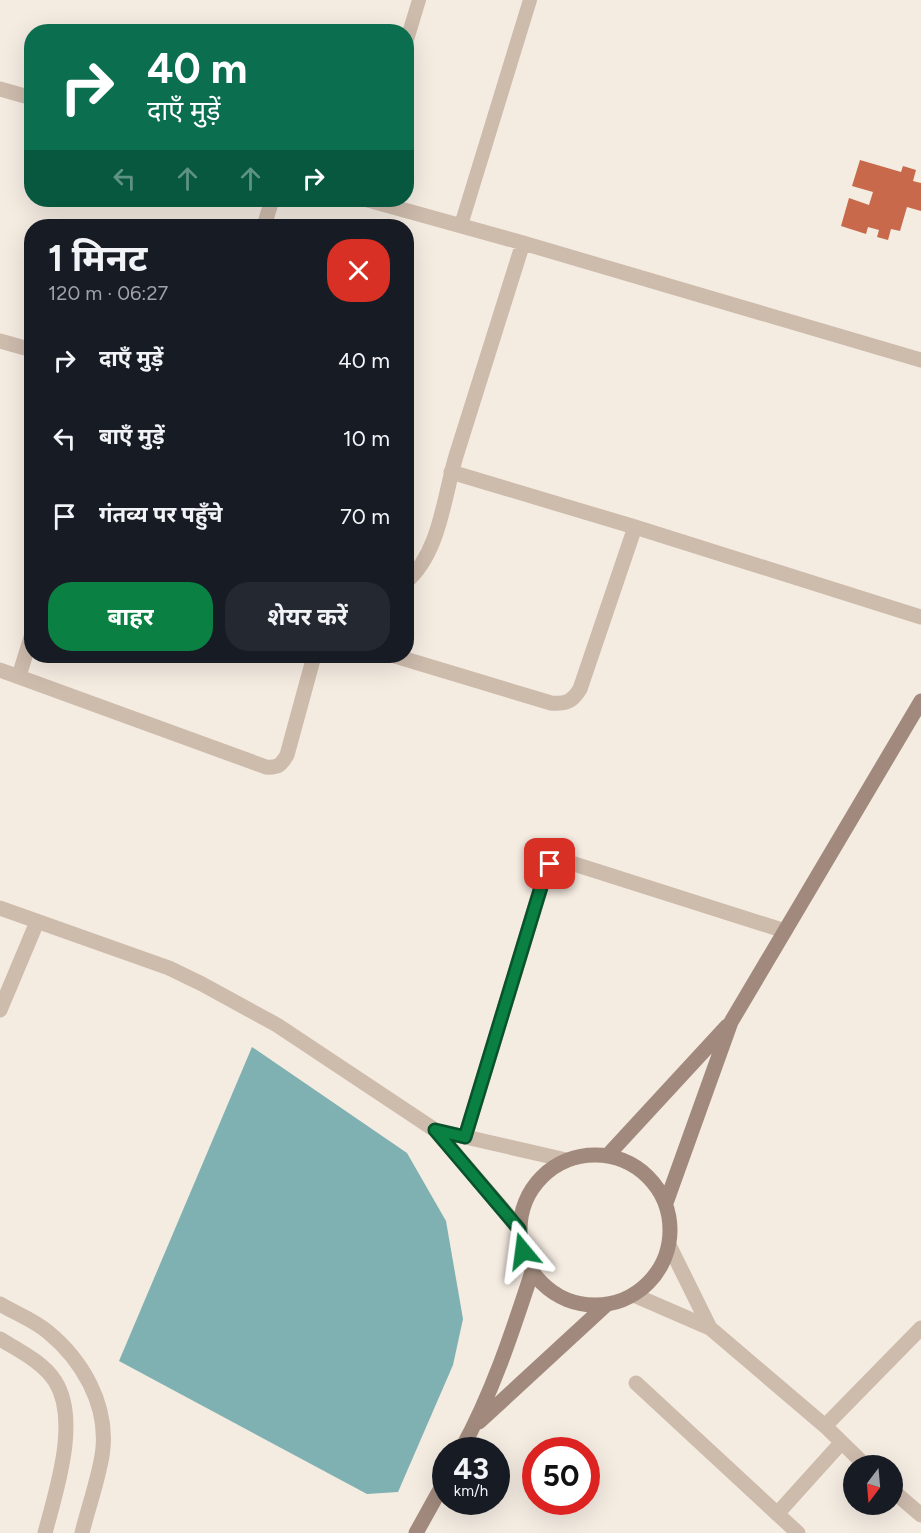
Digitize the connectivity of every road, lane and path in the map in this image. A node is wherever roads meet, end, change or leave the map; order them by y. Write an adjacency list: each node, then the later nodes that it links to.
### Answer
1 (419, 0): 3 (lane)
2 (530, 0): 7 (lane)
3 (412, 24)
4 (0, 89): 5 (street)
5 (24, 96)
6 (394, 207): 7 (street)
7 (461, 225): 8 (street)
8 (524, 243): 11 (street); 12 (street)
9 (0, 341): 10 (street)
10 (24, 348)
11 (921, 360)
12 (451, 472): 13 (street); 14 (street)
13 (635, 527): 15 (street); 17 (street)
14 (414, 571)
15 (921, 617)
16 (24, 660): 20 (street)
17 (414, 662)
18 (312, 663): 20 (street)
19 (0, 670): 20 (street)
20 (19, 676)
21 (921, 701): 24 (main road)
22 (0, 908): 23 (street)
23 (37, 922): 25 (street); 27 (street)
24 (784, 931): 26 (main road); 28 (street)
25 (0, 1010)
26 (731, 1022): 29 (main road); 31 (main road)
27 (435, 1130): 28 (street); 32 (street)
28 (465, 1137): 30 (street)
29 (607, 1156): 30 (main road); 31 (main road)
30 (566, 1160): 32 (main road)
31 (666, 1203): 33 (main road)
32 (519, 1229): 34 (main road)
33 (669, 1245): 35 (main road); 39 (street)
34 (532, 1272): 37 (main road); 42 (main road)
35 (634, 1295): 37 (main road); 39 (street)
36 (0, 1304): 52 (street)
37 (606, 1305): 42 (main road)
38 (921, 1328): 43 (street)
39 (710, 1329): 43 (street)
40 (0, 1339): 51 (street)
41 (636, 1383): 49 (street)
42 (475, 1426): 44 (main road)
43 (825, 1426): 45 (street)
44 (469, 1437)
45 (841, 1443): 46 (street); 49 (street)
46 (854, 1455)
47 (903, 1499): 50 (street)
48 (432, 1504): 53 (main road)
49 (777, 1514): 54 (street)
50 (921, 1515)
51 (45, 1533)
52 (82, 1533)
53 (416, 1533)
54 (798, 1533)

